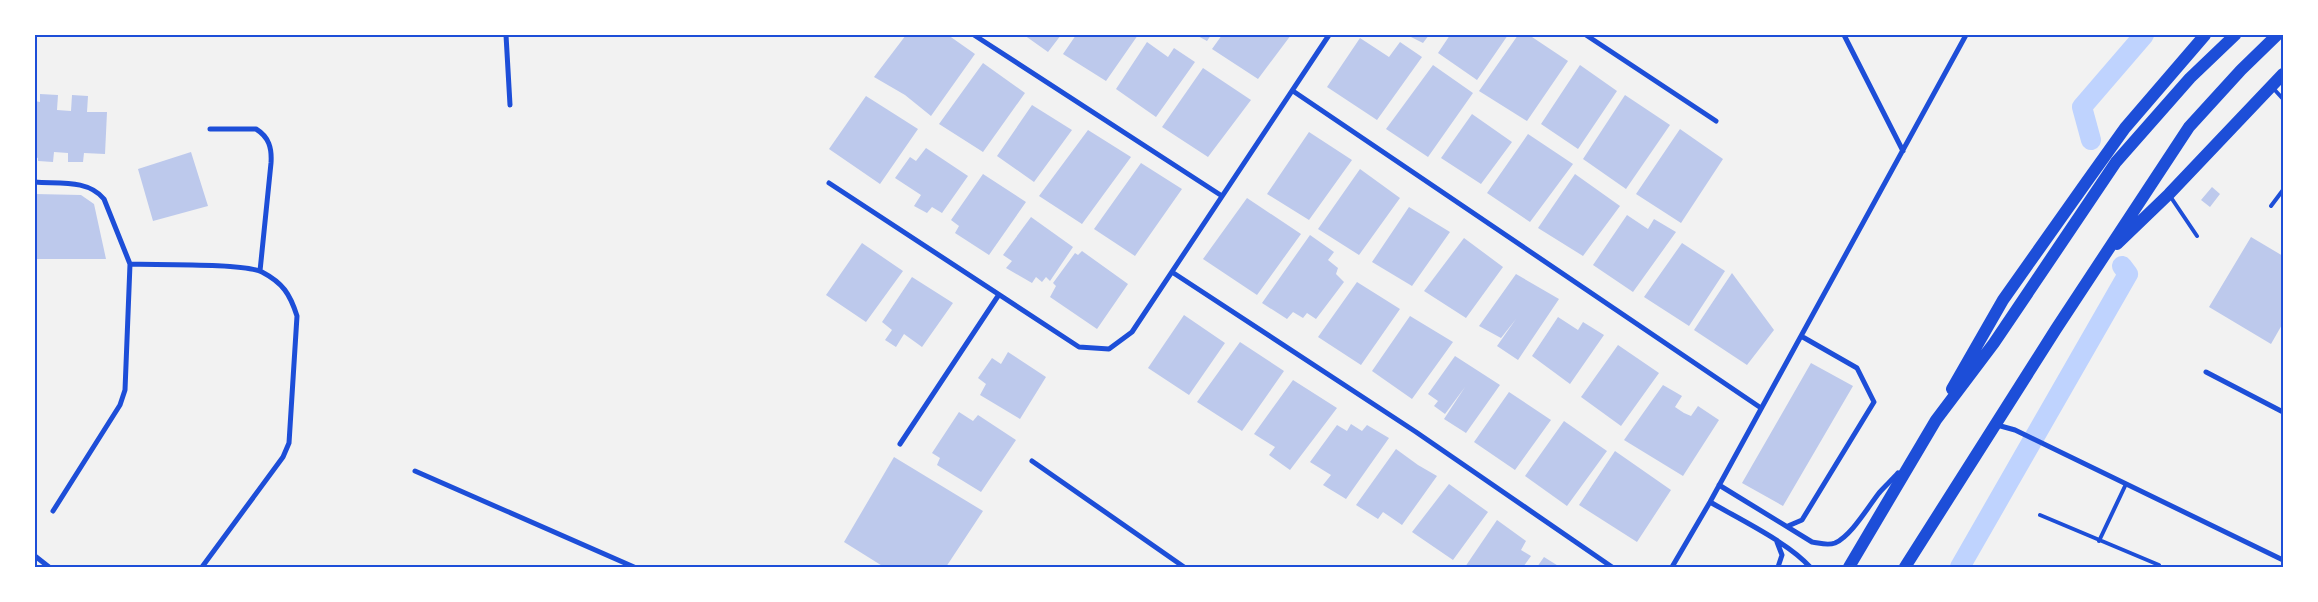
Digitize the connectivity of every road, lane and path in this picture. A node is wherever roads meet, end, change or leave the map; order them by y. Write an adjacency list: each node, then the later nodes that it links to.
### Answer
1 (506, 35): 14 (street)
2 (974, 35): 22 (street)
3 (1329, 35): 12 (street)
4 (1586, 35): 15 (street)
5 (1844, 35): 17 (street)
6 (1966, 35): 17 (street)
7 (2205, 35): 34 (highway)
8 (2235, 35): 34 (highway)
9 (2278, 35): 25 (highway)
10 (2283, 74): 11 (highway)
11 (2271, 86): 13 (lane); 21 (highway)
12 (1293, 90): 22 (street); 32 (street)
13 (2283, 99)
14 (510, 105)
15 (1716, 121)
16 (210, 129): 27 (street)
17 (1903, 151): 30 (street)
18 (35, 182): 26 (street)
19 (829, 183): 29 (street)
20 (2283, 190): 23 (lane)
21 (2169, 194): 24 (lane); 25 (highway)
22 (1222, 196): 28 (street)
23 (2271, 206)
24 (2197, 236)
25 (2100, 261): 35 (highway)
26 (130, 264): 27 (street); 43 (street)
27 (260, 271): 52 (street)
28 (1172, 272): 29 (street); 55 (street)
29 (998, 296): 36 (street)
30 (1801, 336): 32 (street); 45 (street)
31 (2206, 372): 33 (street)
32 (1761, 408): 41 (street)
33 (2283, 412)
34 (1936, 420): 38 (highway)
35 (1996, 425): 40 (street); 60 (highway)
36 (900, 444)
37 (1032, 461): 54 (street)
38 (1910, 462): 45 (street); 59 (highway)
39 (415, 471): 53 (street)
40 (2126, 484): 46 (lane); 49 (street)
41 (1719, 485): 42 (street); 45 (street)
42 (1710, 502): 47 (street); 56 (street)
43 (53, 510)
44 (2040, 515): 46 (lane)
45 (1788, 526)
46 (2099, 541): 50 (lane)
47 (1777, 542): 57 (street); 58 (street)
48 (35, 556): 51 (street)
49 (2283, 560)
50 (2159, 565)
51 (49, 567)
52 (202, 567)
53 (634, 567)
54 (1184, 567)
55 (1612, 567)
56 (1672, 567)
57 (1778, 567)
58 (1810, 567)
59 (1850, 567)
60 (1905, 567)

